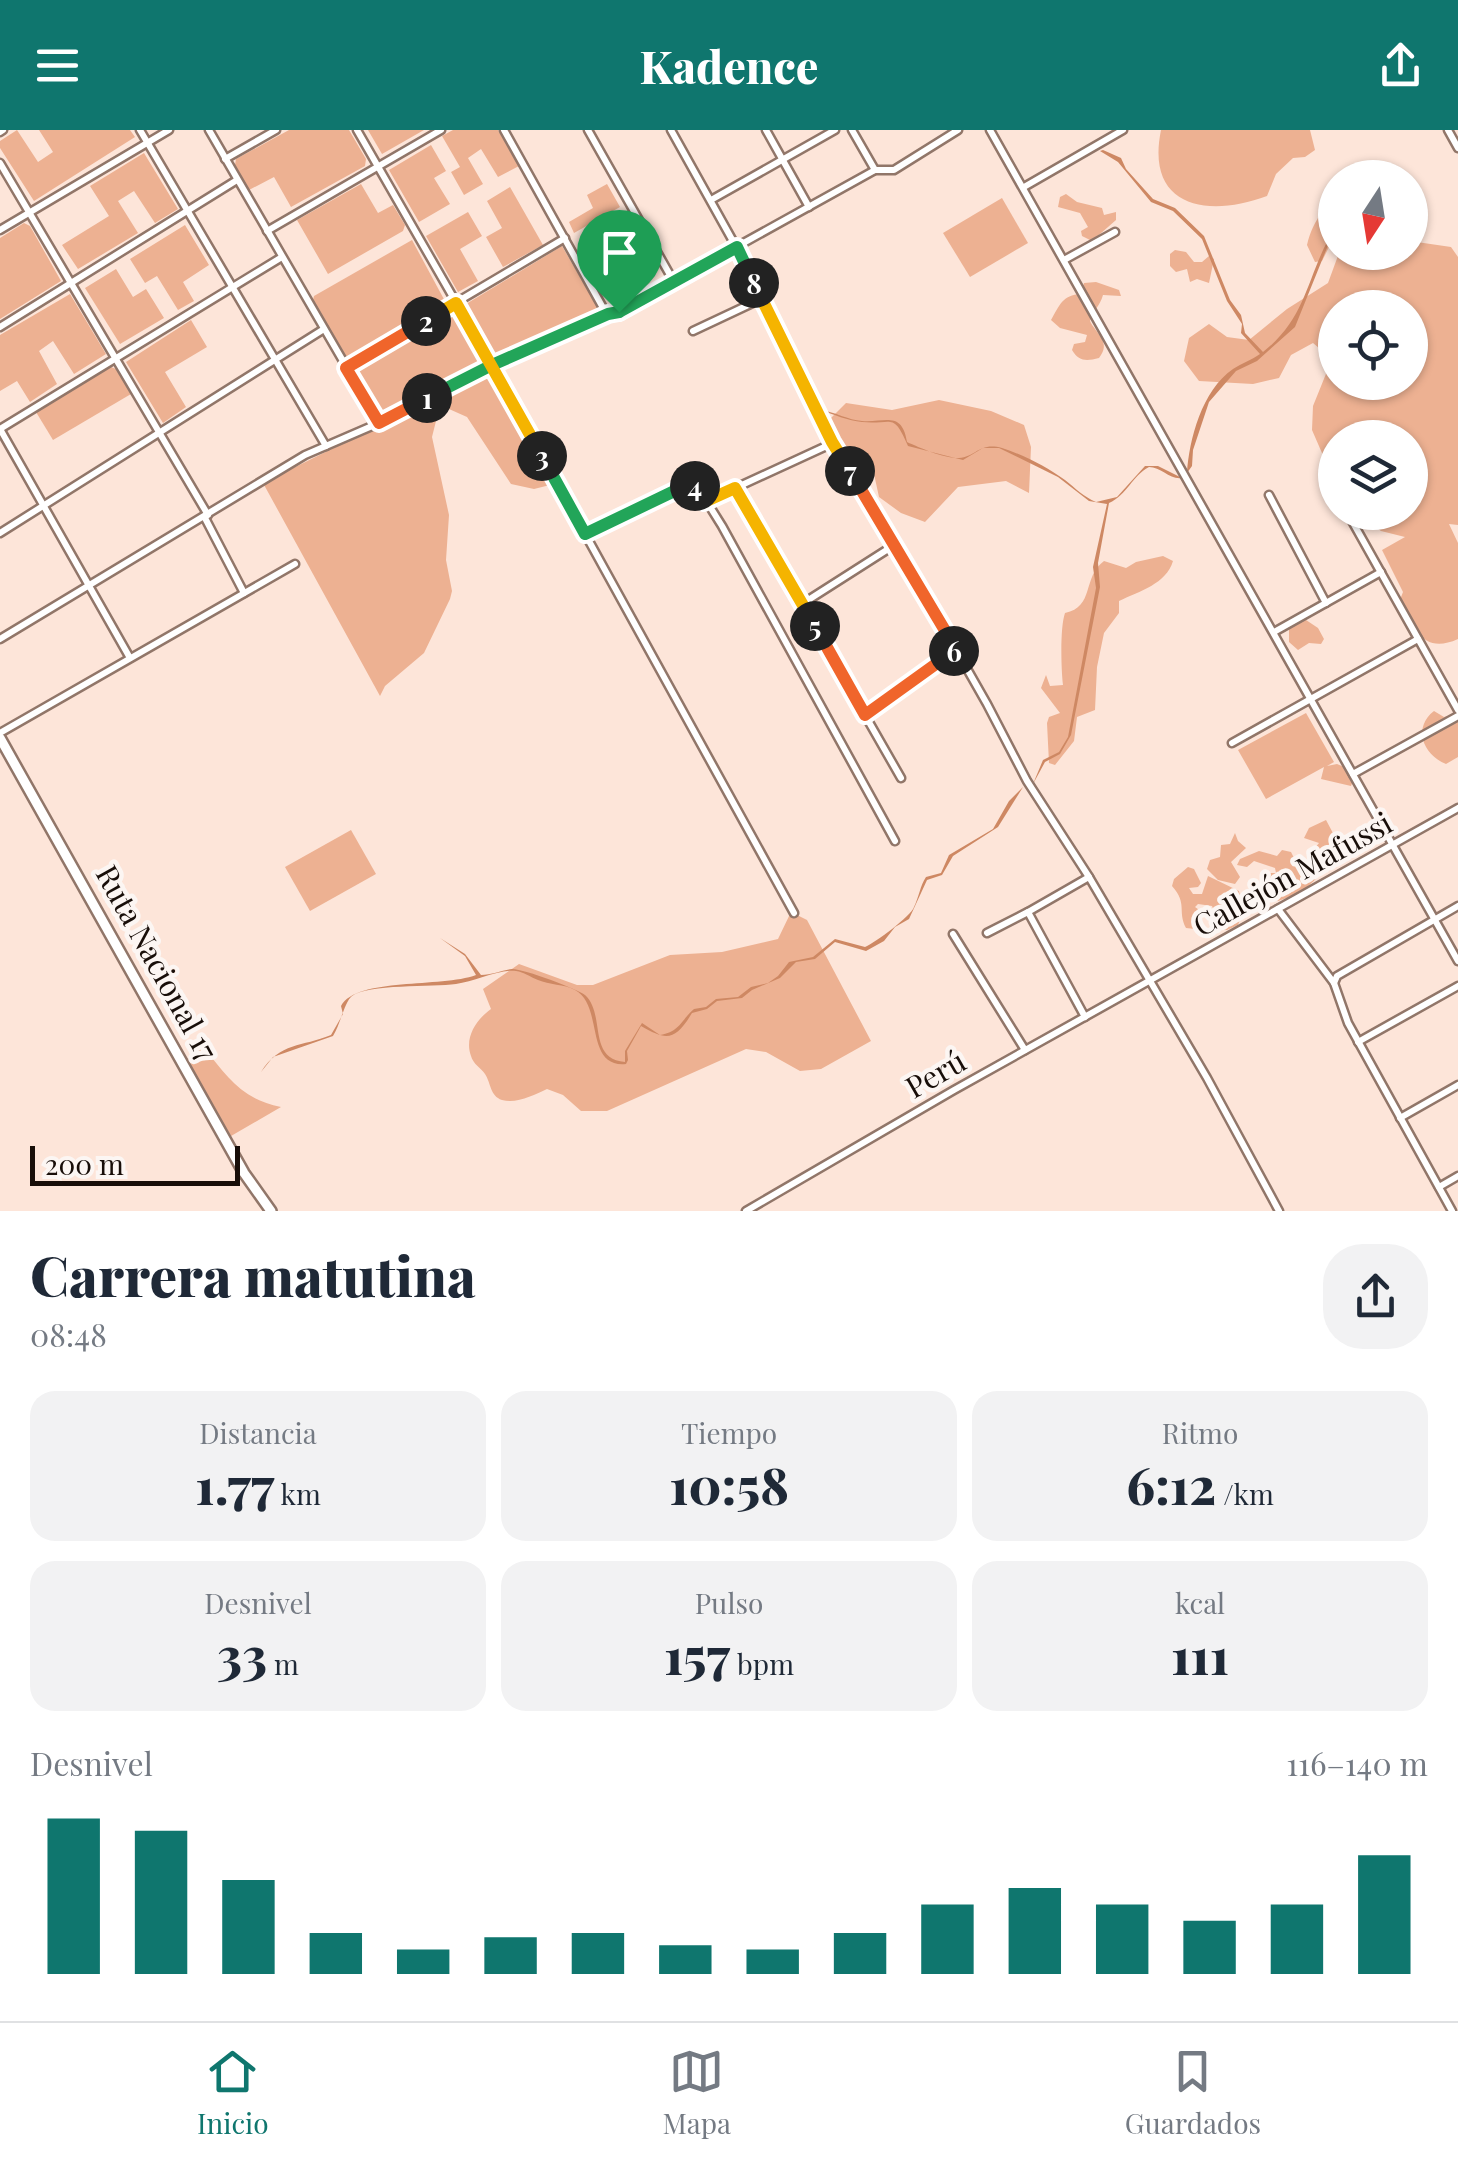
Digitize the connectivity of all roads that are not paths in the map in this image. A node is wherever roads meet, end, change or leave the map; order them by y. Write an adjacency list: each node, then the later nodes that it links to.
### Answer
1 (140, 130): 17 (street)
2 (169, 130): 17 (street)
3 (208, 130): 19 (street)
4 (276, 130): 19 (street)
5 (357, 130): 22 (street)
6 (441, 130): 22 (street)
7 (504, 130): 33 (street)
8 (588, 130): 37 (street)
9 (672, 130): 26 (street)
10 (766, 130): 20 (street)
11 (836, 130): 20 (street)
12 (852, 130): 23 (street)
13 (958, 130): 23 (street)
14 (990, 130): 25 (street)
15 (1123, 130): 25 (street)
16 (1448, 130): 18 (street)
17 (147, 143): 28 (street); 29 (street)
18 (1458, 148)
19 (225, 159): 24 (street)
20 (783, 160): 26 (street); 27 (street)
21 (0, 163): 28 (street)
22 (378, 166): 31 (street); 41 (street)
23 (875, 170): 27 (street)
24 (237, 179): 29 (street); 31 (street)
25 (1024, 187): 36 (street)
26 (710, 200): 34 (street)
27 (810, 207): 34 (street)
28 (29, 212): 30 (street); 38 (street)
29 (188, 212): 38 (street); 39 (street)
30 (0, 230)
31 (267, 231): 35 (street)
32 (1115, 232): 36 (street)
33 (565, 238): 41 (street); 42 (street)
34 (737, 247): 37 (street); 40 (street)
35 (282, 257): 39 (street); 44 (street)
36 (1064, 260): 70 (street)
37 (674, 282): 42 (street)
38 (71, 283): 43 (street); 46 (street)
39 (232, 287): 46 (street); 47 (street)
40 (761, 299): 45 (street); 53 (street)
41 (456, 303): 48 (street); 49 (street)
42 (608, 314): 48 (street)
43 (0, 327)
44 (324, 329): 47 (street); 49 (street)
45 (693, 332)
46 (116, 358): 51 (street); 52 (street)
47 (275, 360): 52 (street); 54 (street)
48 (492, 365): 50 (street); 62 (street)
49 (346, 368): 50 (street)
50 (379, 423): 54 (street)
51 (0, 428): 58 (street)
52 (160, 432): 58 (street); 59 (street)
53 (832, 442): 55 (street); 63 (street)
54 (326, 446): 59 (street)
55 (735, 488): 57 (street); 69 (street)
56 (1269, 495): 68 (street)
57 (704, 502): 62 (street); 83 (street)
58 (44, 506): 61 (street); 66 (street)
59 (207, 516): 66 (street); 67 (street)
60 (1357, 530): 65 (street)
61 (0, 533)
62 (585, 534): 89 (street)
63 (896, 544): 69 (street); 73 (street)
64 (295, 564): 67 (street)
65 (1381, 572): 68 (street); 72 (street)
66 (90, 586): 71 (street); 74 (street)
67 (244, 594): 74 (street)
68 (1326, 603): 70 (street)
69 (802, 604): 77 (street)
70 (1274, 632): 75 (street)
71 (0, 639)
72 (1418, 639): 75 (street); 76 (street)
73 (956, 649): 77 (street); 85 (street)
74 (130, 658): 78 (street)
75 (1311, 698): 79 (street); 80 (street)
76 (1458, 713): 80 (street)
77 (865, 715): 81 (street)
78 (0, 736): 104 (street, Ruta Nacional 17)
79 (1232, 744)
80 (1354, 774): 84 (street)
81 (900, 778)
82 (1458, 808): 84 (street, Callejón Mafussi)
83 (896, 841)
84 (1393, 845): 87 (street, Callejón Mafussi); 90 (street)
85 (1089, 876): 88 (street); 94 (street)
86 (1458, 906): 90 (street)
87 (1278, 909): 94 (street, Callejón Mafussi); 95 (street)
88 (1028, 912): 91 (street); 97 (street)
89 (794, 913)
90 (1435, 918): 93 (street); 95 (street)
91 (987, 933)
92 (953, 934): 99 (street)
93 (1458, 961)
94 (1150, 981): 97 (street, Perú); 106 (street)
95 (1334, 983): 98 (street)
96 (1458, 986): 98 (street)
97 (1085, 1018): 99 (street, Perú)
98 (1358, 1042): 101 (street)
99 (1025, 1050): 105 (street, Perú)
100 (1458, 1085): 101 (street)
101 (1400, 1118): 103 (street)
102 (1458, 1176): 103 (street)
103 (1439, 1187): 107 (street)
104 (271, 1211)
105 (746, 1211)
106 (1279, 1211)
107 (1452, 1211)

